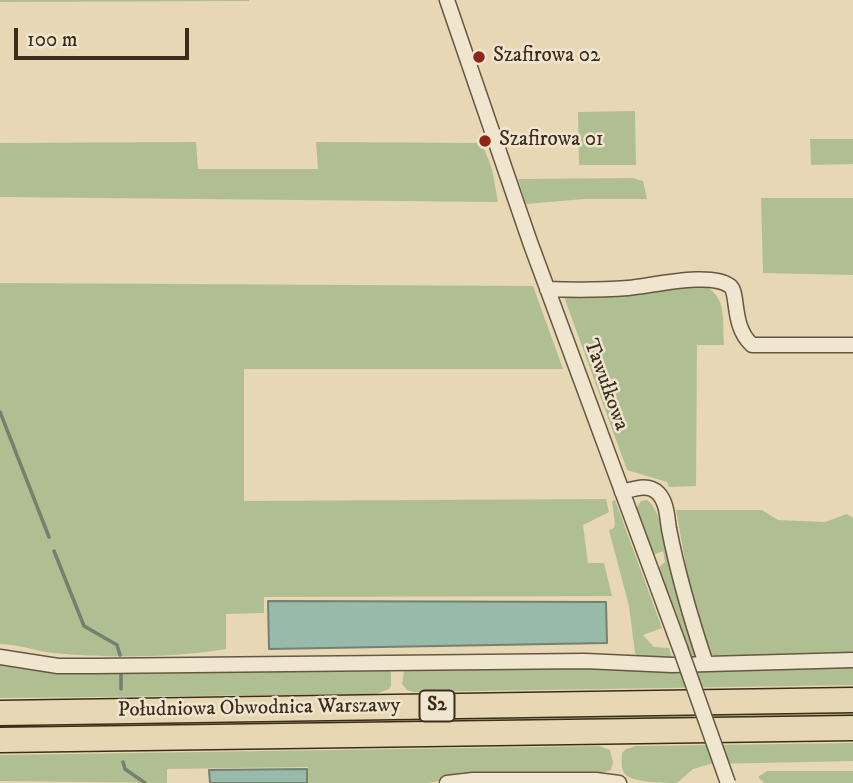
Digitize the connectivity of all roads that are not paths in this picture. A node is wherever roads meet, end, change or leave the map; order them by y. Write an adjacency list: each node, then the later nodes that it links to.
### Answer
1 (447, 0): 2 (street, Tawułkowa)
2 (547, 289): 3 (street); 4 (street, Tawułkowa)
3 (853, 345)
4 (622, 492): 7 (street); 14 (street, Tawułkowa, bridge)
5 (0, 657): 7 (street)
6 (853, 660): 7 (street)
7 (706, 664)
8 (853, 700): 9 (highway, Południowa Obwodnica Warszawy / S2)
9 (0, 713)
10 (853, 728): 11 (highway, Południowa Obwodnica Warszawy / S2)
11 (0, 740)
12 (447, 783): 13 (street)
13 (619, 783)
14 (728, 783)

